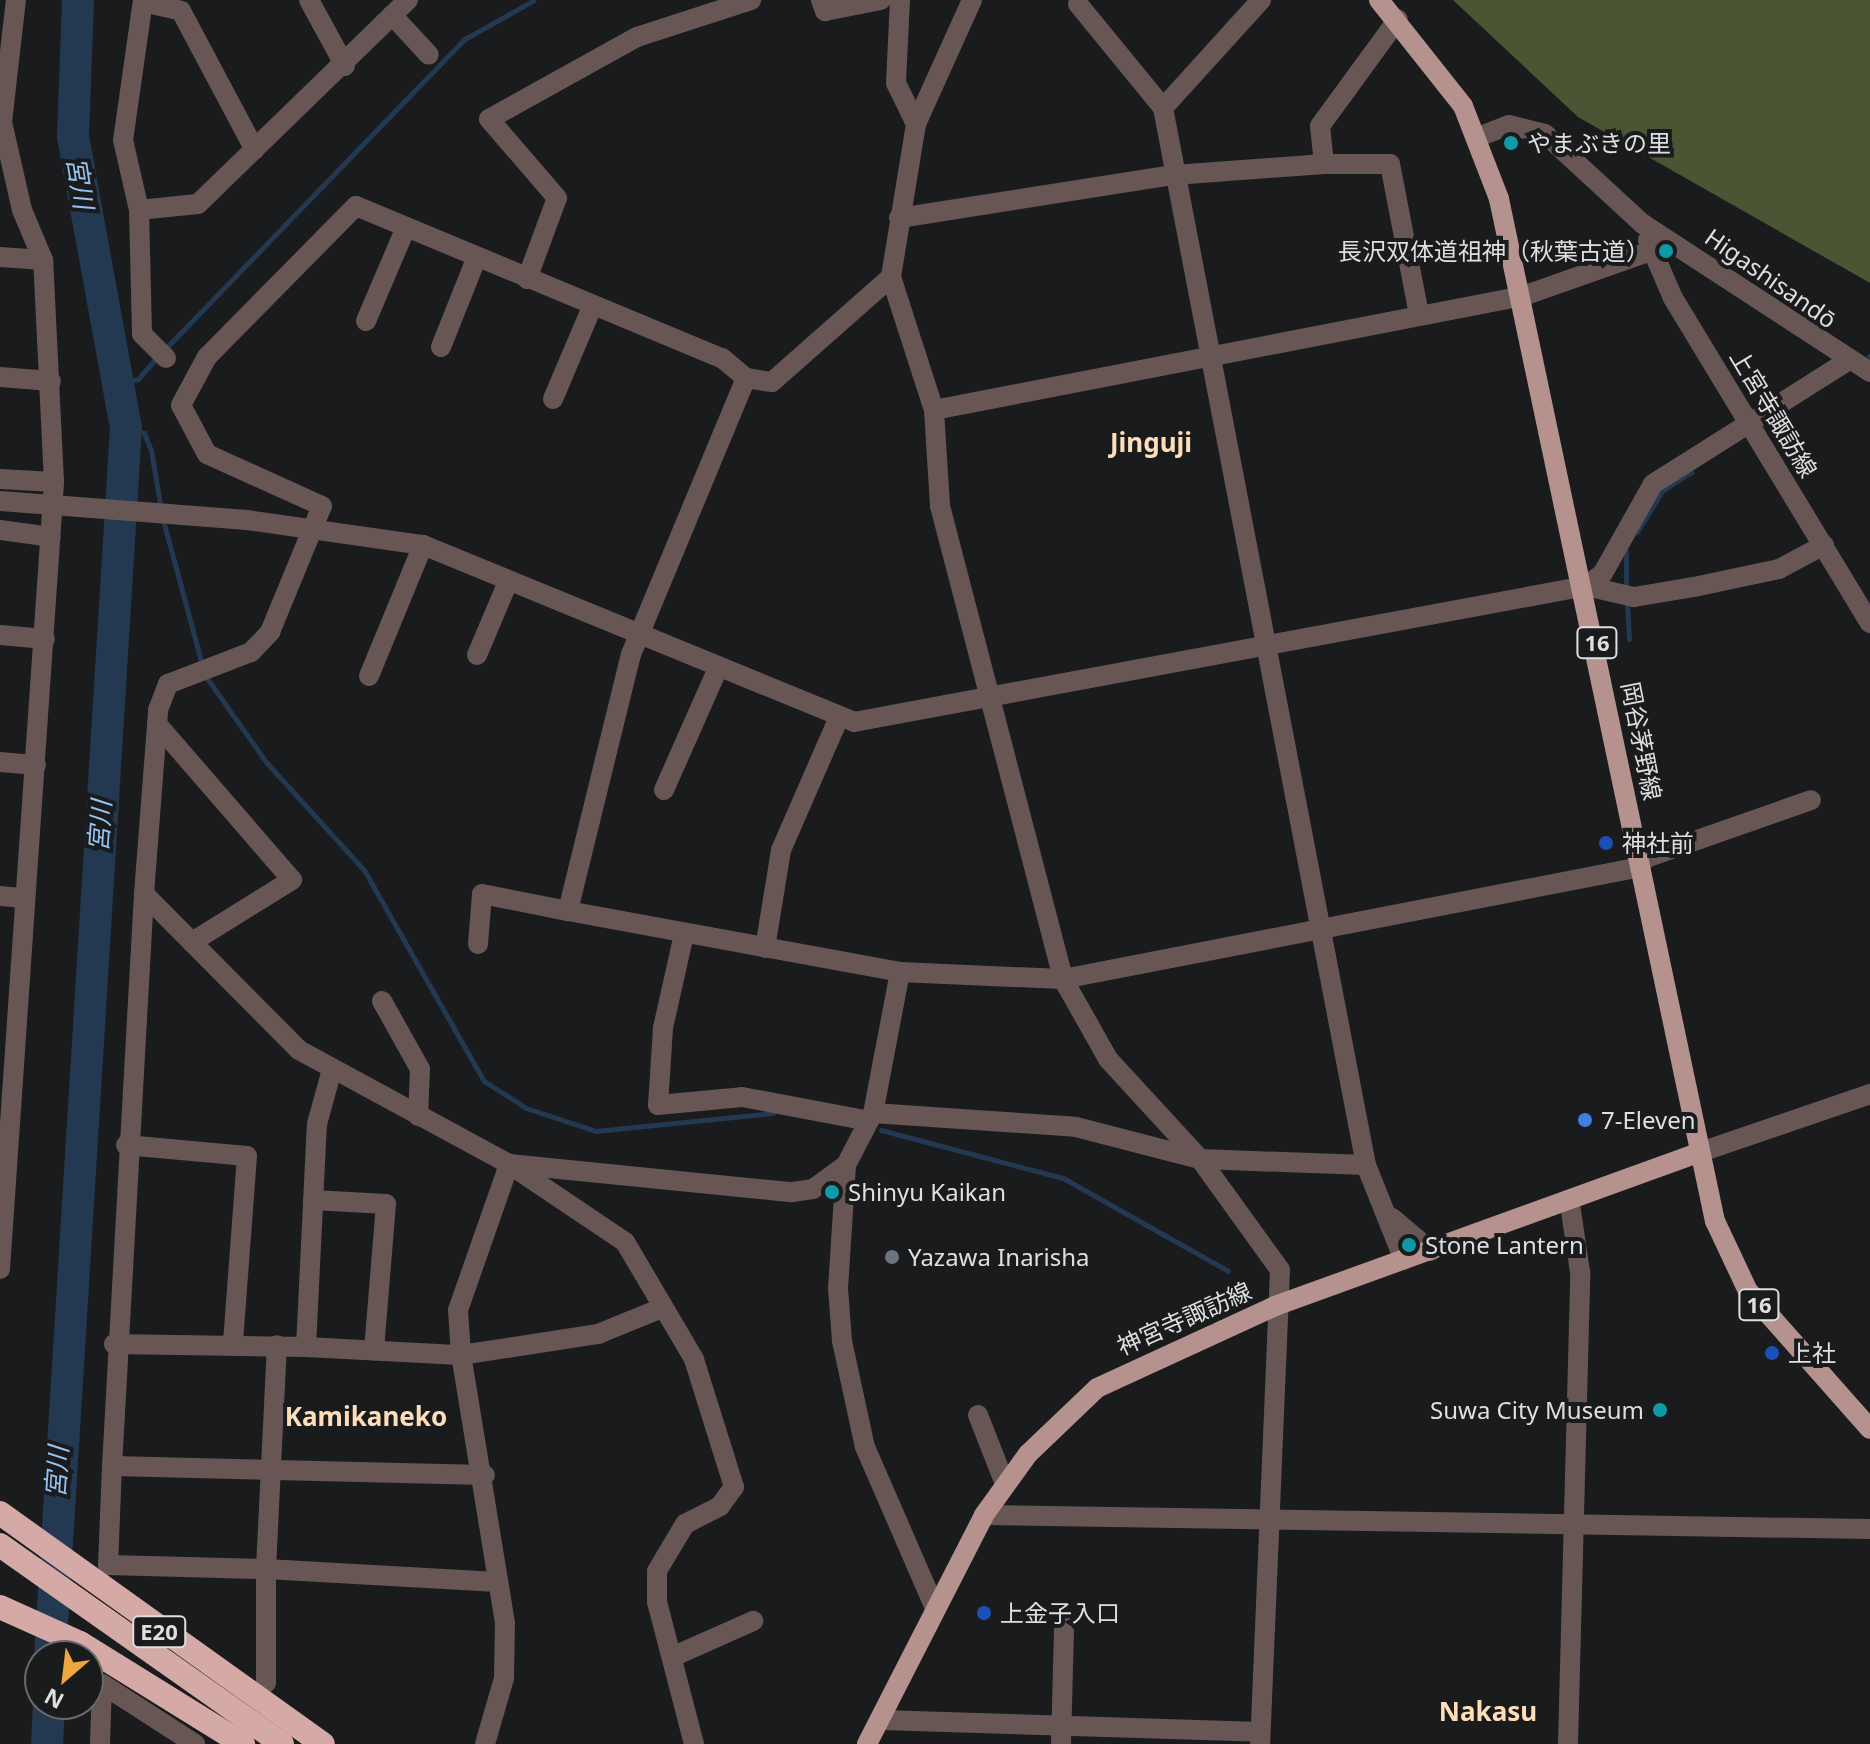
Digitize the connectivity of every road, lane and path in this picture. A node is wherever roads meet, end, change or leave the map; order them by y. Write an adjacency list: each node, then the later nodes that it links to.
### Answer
1 (16, 0): 30 (street)
2 (309, 0): 16 (street)
3 (408, 0): 13 (street)
4 (751, 0): 32 (street)
5 (821, 0): 6 (street)
6 (881, 0)
7 (900, 0): 18 (street)
8 (972, 0): 18 (street)
9 (1261, 0): 17 (street)
10 (1379, 0): 14 (main road, 岡谷茅野線 / 16)
11 (143, 1): 20 (street); 23 (street)
12 (1078, 4): 17 (street)
13 (392, 15): 15 (street); 16 (street)
14 (1398, 19): 19 (main road, 岡谷茅野線 / 16); 21 (street)
15 (429, 55)
16 (345, 66): 20 (street)
17 (1163, 108): 22 (street)
18 (916, 124): 24 (street)
19 (1478, 137): 25 (street, Higashisandō); 33 (main road, 岡谷茅野線 / 16)
20 (255, 150): 23 (street)
21 (1324, 164): 22 (street); 35 (street)
22 (1174, 175): 24 (street); 38 (street)
23 (139, 210): 39 (street)
24 (899, 218): 31 (street)
25 (1643, 224): 27 (street, 上宮寺諏訪線); 40 (street, Higashisandō)
26 (406, 227): 29 (street); 36 (street); 51 (street)
27 (1651, 251): 33 (street); 47 (street, 上宮寺諏訪線)
28 (0, 257): 30 (street)
29 (476, 259): 32 (street); 37 (street)
30 (43, 260): 44 (street)
31 (891, 277): 43 (street); 46 (street)
32 (527, 279): 34 (street)
33 (1523, 296): 35 (street); 57 (main road, 岡谷茅野線 / 16)
34 (592, 307): 43 (street); 45 (street)
35 (1419, 314): 38 (street)
36 (366, 321)
37 (441, 347)
38 (1206, 356): 46 (street); 62 (street)
39 (166, 358)
40 (1846, 362): 41 (street, Higashisandō); 47 (street)
41 (1869, 371)
42 (0, 377): 44 (street)
43 (746, 378): 59 (street)
44 (51, 381): 49 (street)
45 (553, 399)
46 (934, 410): 66 (street)
47 (1749, 421): 55 (street, 上宮寺諏訪線); 57 (street)
48 (0, 479): 49 (street)
49 (54, 482): 53 (street)
50 (0, 501): 51 (street, bridge)
51 (315, 526): 54 (street); 68 (street)
52 (0, 530): 53 (street)
53 (51, 537): 61 (street)
54 (423, 545): 56 (street); 65 (street)
55 (1824, 545): 57 (street); 58 (street, 上宮寺諏訪線)
56 (508, 582): 59 (street); 63 (street)
57 (1586, 586): 62 (street); 73 (main road, 岡谷茅野線 / 16)
58 (1870, 623)
59 (638, 633): 64 (street); 77 (street)
60 (0, 635): 61 (street)
61 (45, 639): 70 (street)
62 (1265, 647): 66 (street); 78 (street)
63 (477, 655)
64 (718, 668): 67 (street); 71 (street)
65 (369, 676)
66 (996, 701): 67 (street); 84 (street)
67 (839, 717): 82 (street)
68 (157, 724): 74 (street); 80 (street)
69 (0, 762): 70 (street)
70 (36, 765): 76 (street)
71 (664, 790)
72 (1811, 800): 73 (street)
73 (1640, 864): 78 (street); 91 (main road, 岡谷茅野線 / 16)
74 (144, 894): 80 (street); 90 (street)
75 (0, 896): 76 (street)
76 (24, 898): 101 (street)
77 (568, 911): 79 (street); 81 (street)
78 (1320, 930): 84 (street); 95 (street)
79 (684, 934): 82 (street); 89 (street)
80 (192, 942): 86 (street)
81 (478, 944)
82 (765, 948): 83 (street)
83 (900, 972): 84 (street); 89 (street)
84 (1063, 979): 92 (street)
85 (382, 1001): 88 (street)
86 (332, 1069): 88 (street); 96 (street)
87 (1870, 1094): 91 (street)
88 (418, 1116): 93 (street)
89 (871, 1117): 92 (street); 94 (street)
90 (126, 1145): 104 (street); 105 (street)
91 (1695, 1154): 97 (main road, 神宮寺諏訪線); 111 (main road, 岡谷茅野線 / 16)
92 (1200, 1159): 95 (street); 102 (street)
93 (509, 1164): 94 (street); 103 (street); 109 (street)
94 (846, 1165): 124 (street)
95 (1366, 1165): 98 (street)
96 (313, 1200): 107 (street); 108 (street)
97 (1570, 1204): 99 (main road, 神宮寺諏訪線); 119 (street)
98 (1390, 1216): 99 (street); 100 (street)
99 (1431, 1251): 100 (main road, 神宮寺諏訪線)
100 (1404, 1260): 102 (main road, 神宮寺諏訪線)
101 (0, 1269)
102 (1275, 1306): 115 (main road, 神宮寺諏訪線); 118 (street)
103 (662, 1308): 109 (street); 128 (street)
104 (233, 1343): 105 (street); 106 (street)
105 (114, 1344): 112 (street)
106 (277, 1345): 107 (street); 113 (street)
107 (306, 1347): 108 (street)
108 (374, 1351): 109 (street)
109 (461, 1355): 114 (street)
110 (978, 1415): 115 (street)
111 (1870, 1429)
112 (112, 1466): 113 (street); 122 (street)
113 (270, 1471): 114 (street); 122 (street)
114 (485, 1475): 123 (street)
115 (1005, 1484): 117 (main road, 神宮寺諏訪線)
116 (0, 1513): 137 (highway, E20)
117 (984, 1515): 118 (street); 124 (main road, 神宮寺諏訪線)
118 (1267, 1518): 119 (street); 132 (street)
119 (1573, 1522): 120 (street); 141 (street)
120 (1870, 1529)
121 (0, 1545): 136 (highway, E20)
122 (266, 1569): 123 (street); 129 (street)
123 (498, 1582): 138 (street)
124 (934, 1606): 130 (main road, 神宮寺諏訪線)
125 (0, 1607): 135 (highway)
126 (753, 1621): 128 (street)
127 (1064, 1626): 131 (street)
128 (672, 1657): 139 (street)
129 (266, 1683)
130 (882, 1720): 131 (street); 140 (main road, 神宮寺諏訪線)
131 (1061, 1735): 132 (street)
132 (1260, 1738)
133 (100, 1744): 134 (street)
134 (195, 1744)
135 (243, 1744)
136 (282, 1744)
137 (323, 1744)
138 (485, 1744)
139 (694, 1744)
140 (867, 1744)
141 (1568, 1744)

